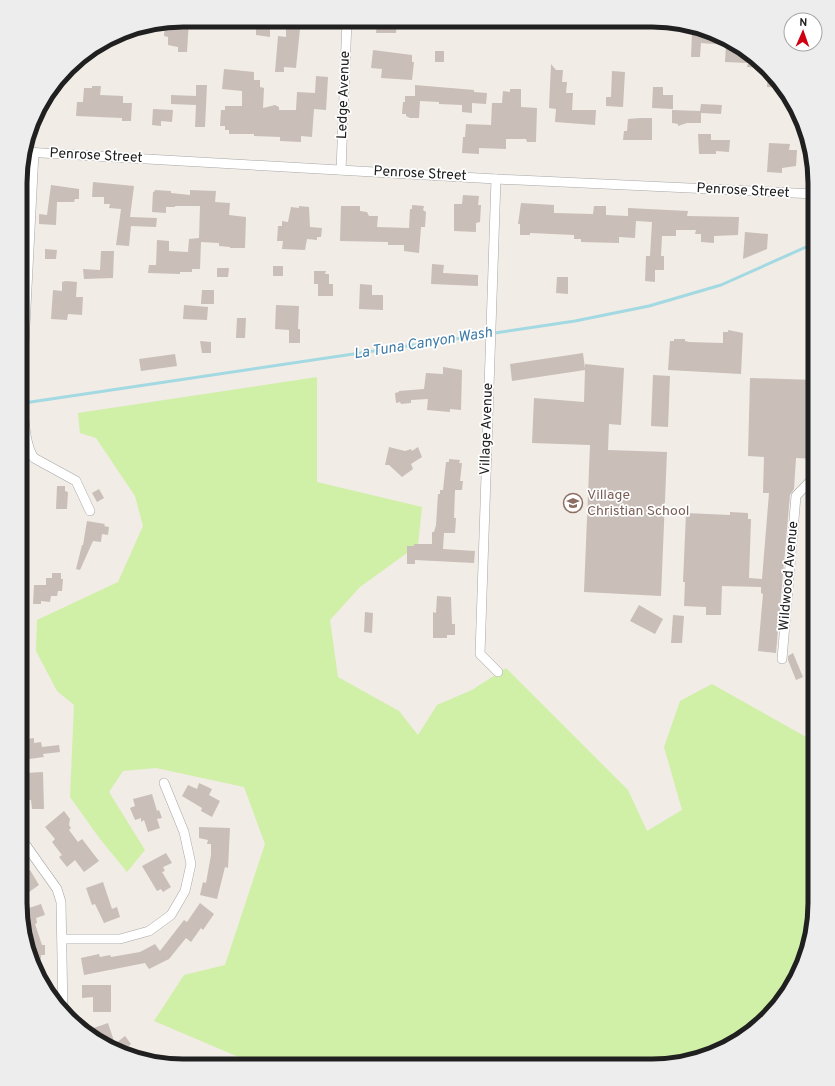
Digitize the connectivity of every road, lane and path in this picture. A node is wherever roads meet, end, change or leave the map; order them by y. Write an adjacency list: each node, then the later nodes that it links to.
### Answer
1 (347, 27): 4 (street, Ledge Avenue)
2 (30, 152): 3 (street, Penrose Street)
3 (34, 152): 4 (street, Penrose Street); 7 (street)
4 (341, 170): 5 (street, Penrose Street)
5 (496, 179): 6 (street, Penrose Street); 12 (street, Village Avenue)
6 (808, 194)
7 (27, 288)
8 (27, 432): 10 (street)
9 (808, 483): 11 (street, Wildwood Avenue)
10 (90, 511)
11 (782, 659)
12 (498, 672)
13 (164, 783): 15 (street)
14 (27, 847): 15 (street)
15 (62, 939): 16 (street)
16 (63, 1002)

